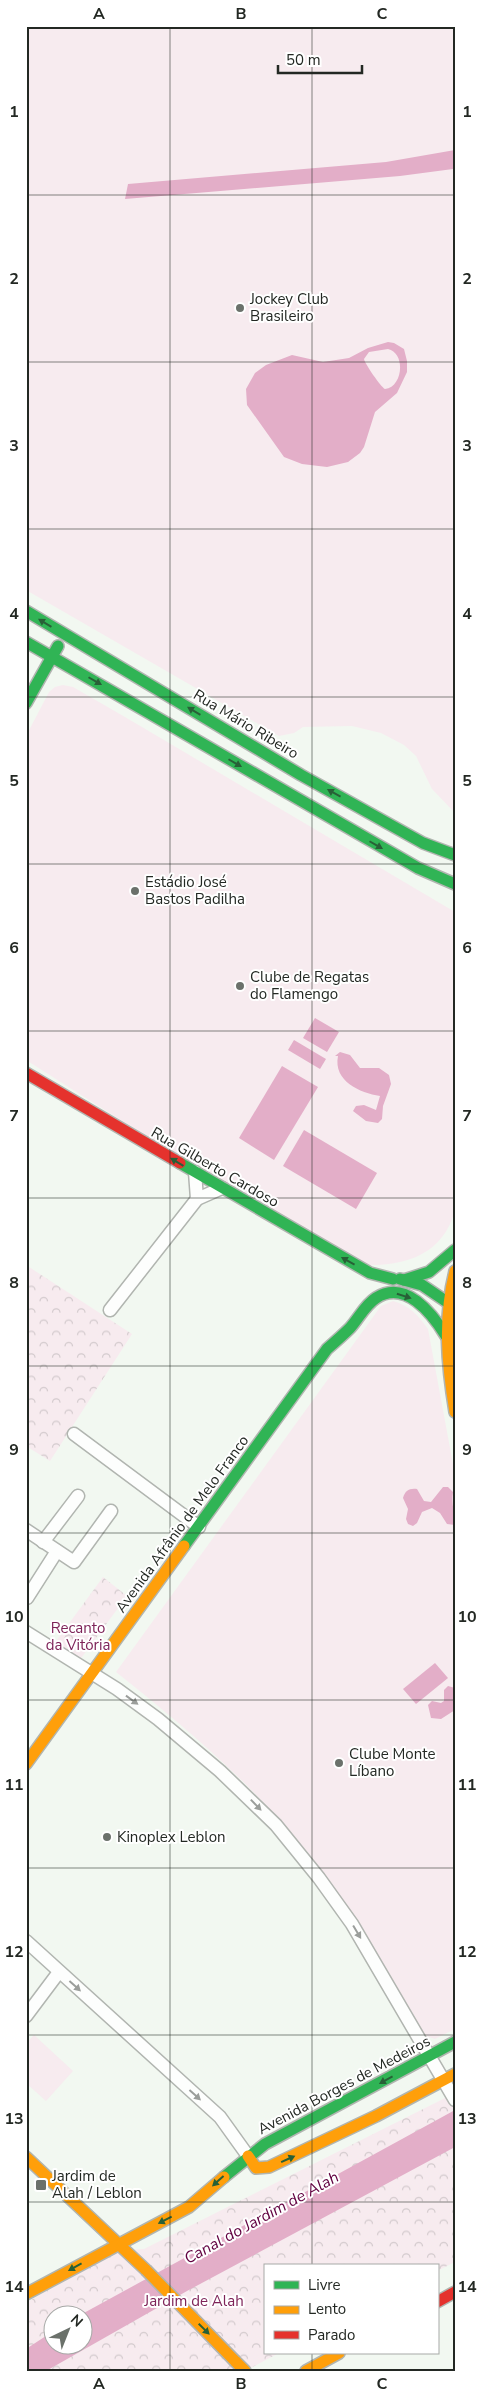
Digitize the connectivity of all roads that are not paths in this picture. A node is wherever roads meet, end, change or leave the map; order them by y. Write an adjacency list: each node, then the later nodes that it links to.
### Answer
1 (26, 611): 2 (main road, Rua Mário Ribeiro, one-way to 1)
2 (64, 634): 4 (main road); 6 (main road, Rua Mário Ribeiro, one-way to 2)
3 (26, 642): 4 (main road)
4 (53, 656): 5 (main road); 7 (main road, one-way to 7)
5 (26, 704)
6 (455, 855)
7 (454, 884)
8 (26, 1073): 9 (main road, Rua Gilberto Cardoso, one-way to 8)
9 (195, 1172): 10 (main road, Rua Gilberto Cardoso); 11 (street)
10 (222, 1188): 11 (street); 14 (main road, Rua Gilberto Cardoso, one-way to 10)
11 (197, 1199): 17 (street)
12 (455, 1250): 14 (main road)
13 (455, 1271): 16 (main road)
14 (398, 1280): 15 (main road); 16 (main road)
15 (366, 1290)
16 (447, 1302): 18 (main road); 20 (main road)
17 (110, 1310)
18 (455, 1312)
19 (341, 1320): 21 (main road, Avenida Afrânio de Melo Franco)
20 (446, 1336): 21 (main road, Avenida Afrânio de Melo Franco, one-way to 20); 22 (main road)
21 (327, 1349): 26 (main road, Avenida Afrânio de Melo Franco)
22 (455, 1412)
23 (74, 1434): 26 (street)
24 (78, 1496): 28 (street)
25 (111, 1511): 29 (street)
26 (198, 1527): 32 (main road, Avenida Afrânio de Melo Franco)
27 (26, 1530): 28 (street)
28 (43, 1542): 29 (street)
29 (57, 1551): 30 (street)
30 (27, 1598)
31 (26, 1632): 32 (street)
32 (92, 1673): 33 (main road, Avenida Afrânio de Melo Franco); 38 (street, one-way to 38)
33 (26, 1764)
34 (26, 1941): 35 (street)
35 (59, 1972): 36 (street); 42 (street, one-way to 42)
36 (26, 2016)
37 (455, 2042): 38 (main road, Avenida Borges de Medeiros)
38 (429, 2056): 40 (street); 42 (main road, Avenida Borges de Medeiros, one-way to 42)
39 (455, 2074): 40 (main road)
40 (443, 2081): 41 (street); 42 (main road, one-way to 40)
41 (455, 2100)
42 (248, 2156): 44 (main road, Avenida Borges de Medeiros, one-way to 44)
43 (26, 2157): 44 (main road)
44 (118, 2243): 46 (main road, Avenida Borges de Medeiros, one-way to 46); 49 (main road, one-way to 49, bridge)
45 (455, 2292): 47 (main road)
46 (26, 2294)
47 (438, 2301)
48 (337, 2354): 50 (main road)
49 (245, 2371)
50 (306, 2371)

